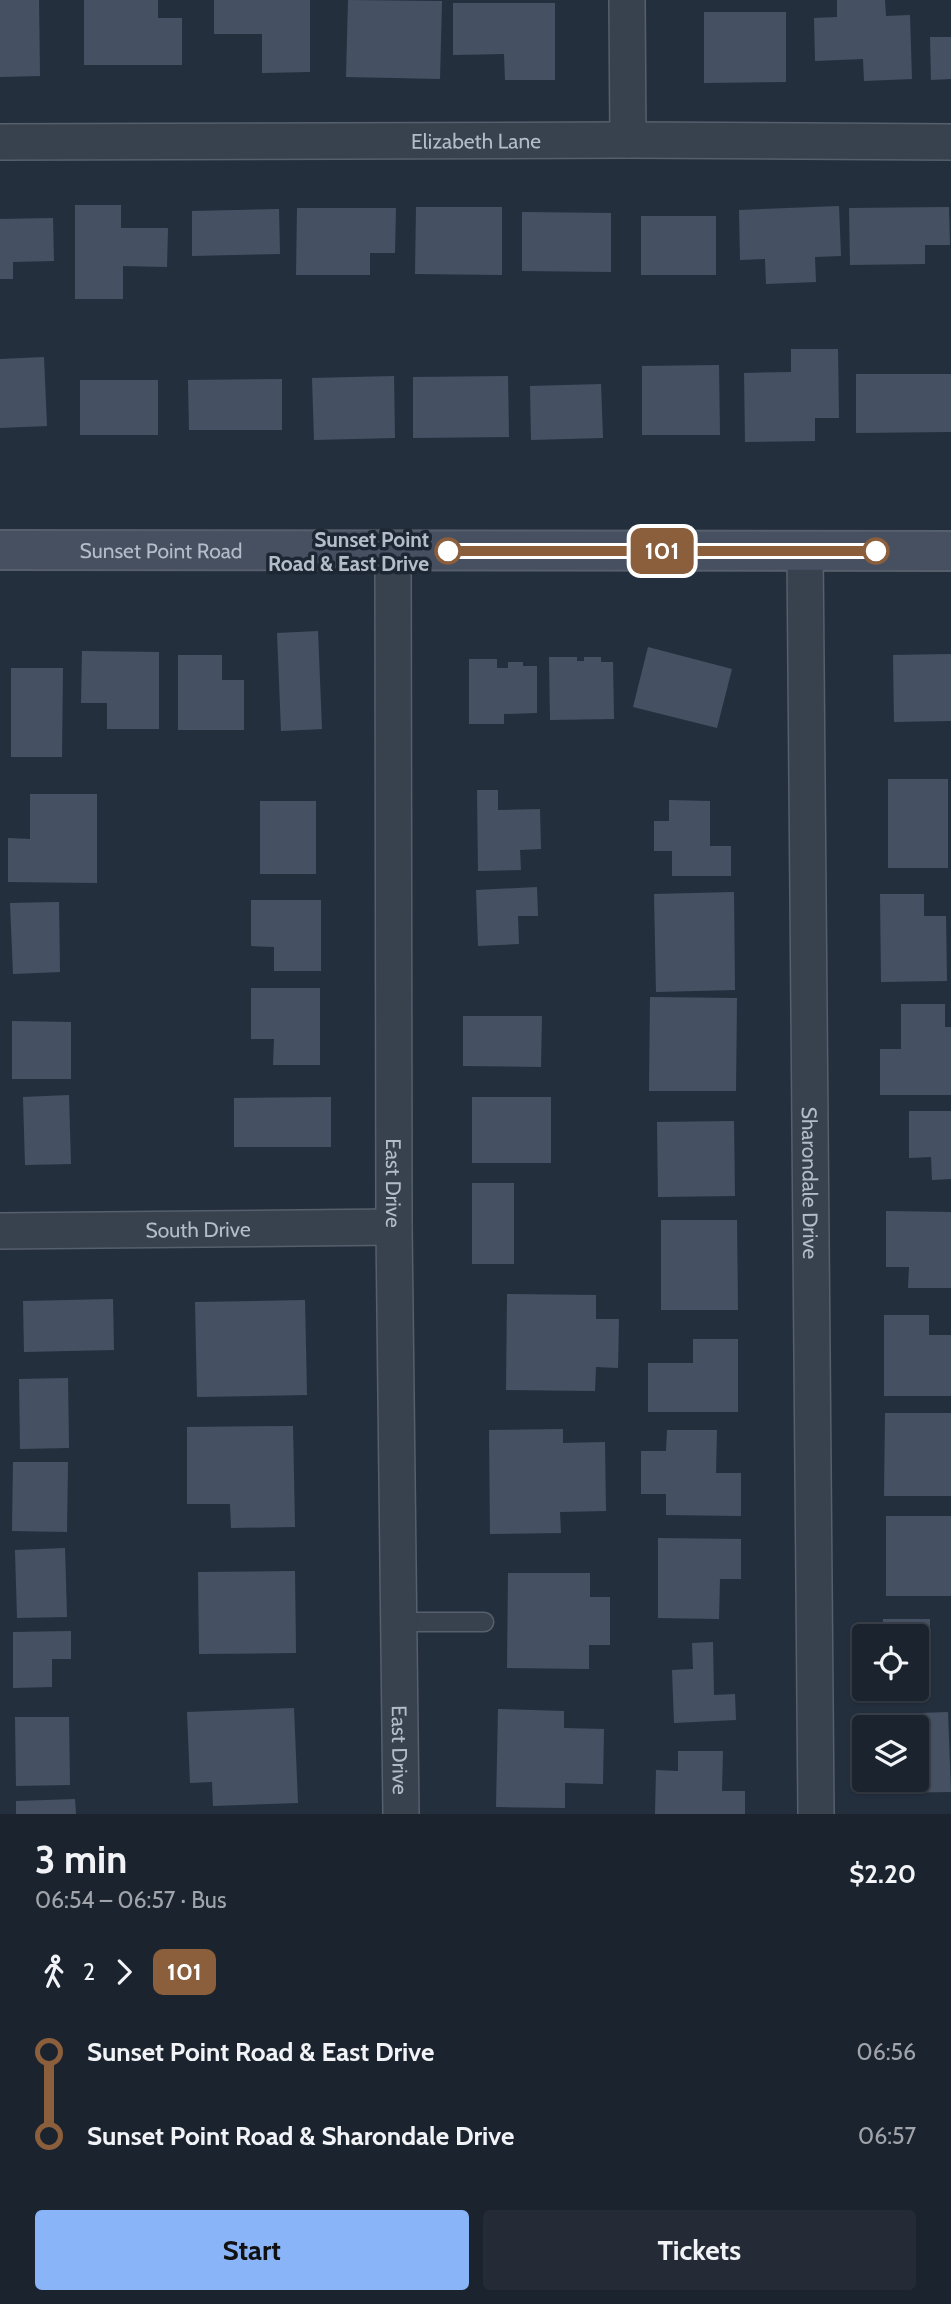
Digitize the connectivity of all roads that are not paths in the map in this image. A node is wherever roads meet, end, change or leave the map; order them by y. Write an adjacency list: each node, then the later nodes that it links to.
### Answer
1 (627, 0): 2 (street)
2 (628, 140): 3 (street, Elizabeth Lane); 4 (street, Elizabeth Lane)
3 (0, 142)
4 (951, 142)
5 (0, 550): 6 (main road, Sunset Point Road)
6 (393, 551): 7 (main road, Sunset Point Road); 9 (street, East Drive)
7 (805, 551): 8 (main road, Sunset Point Road); 14 (street, Sharondale Drive)
8 (951, 551)
9 (394, 1227): 10 (street, South Drive); 11 (street, East Drive)
10 (0, 1231)
11 (399, 1622): 12 (lane); 13 (street, East Drive)
12 (485, 1622)
13 (401, 1814)
14 (816, 1814)

